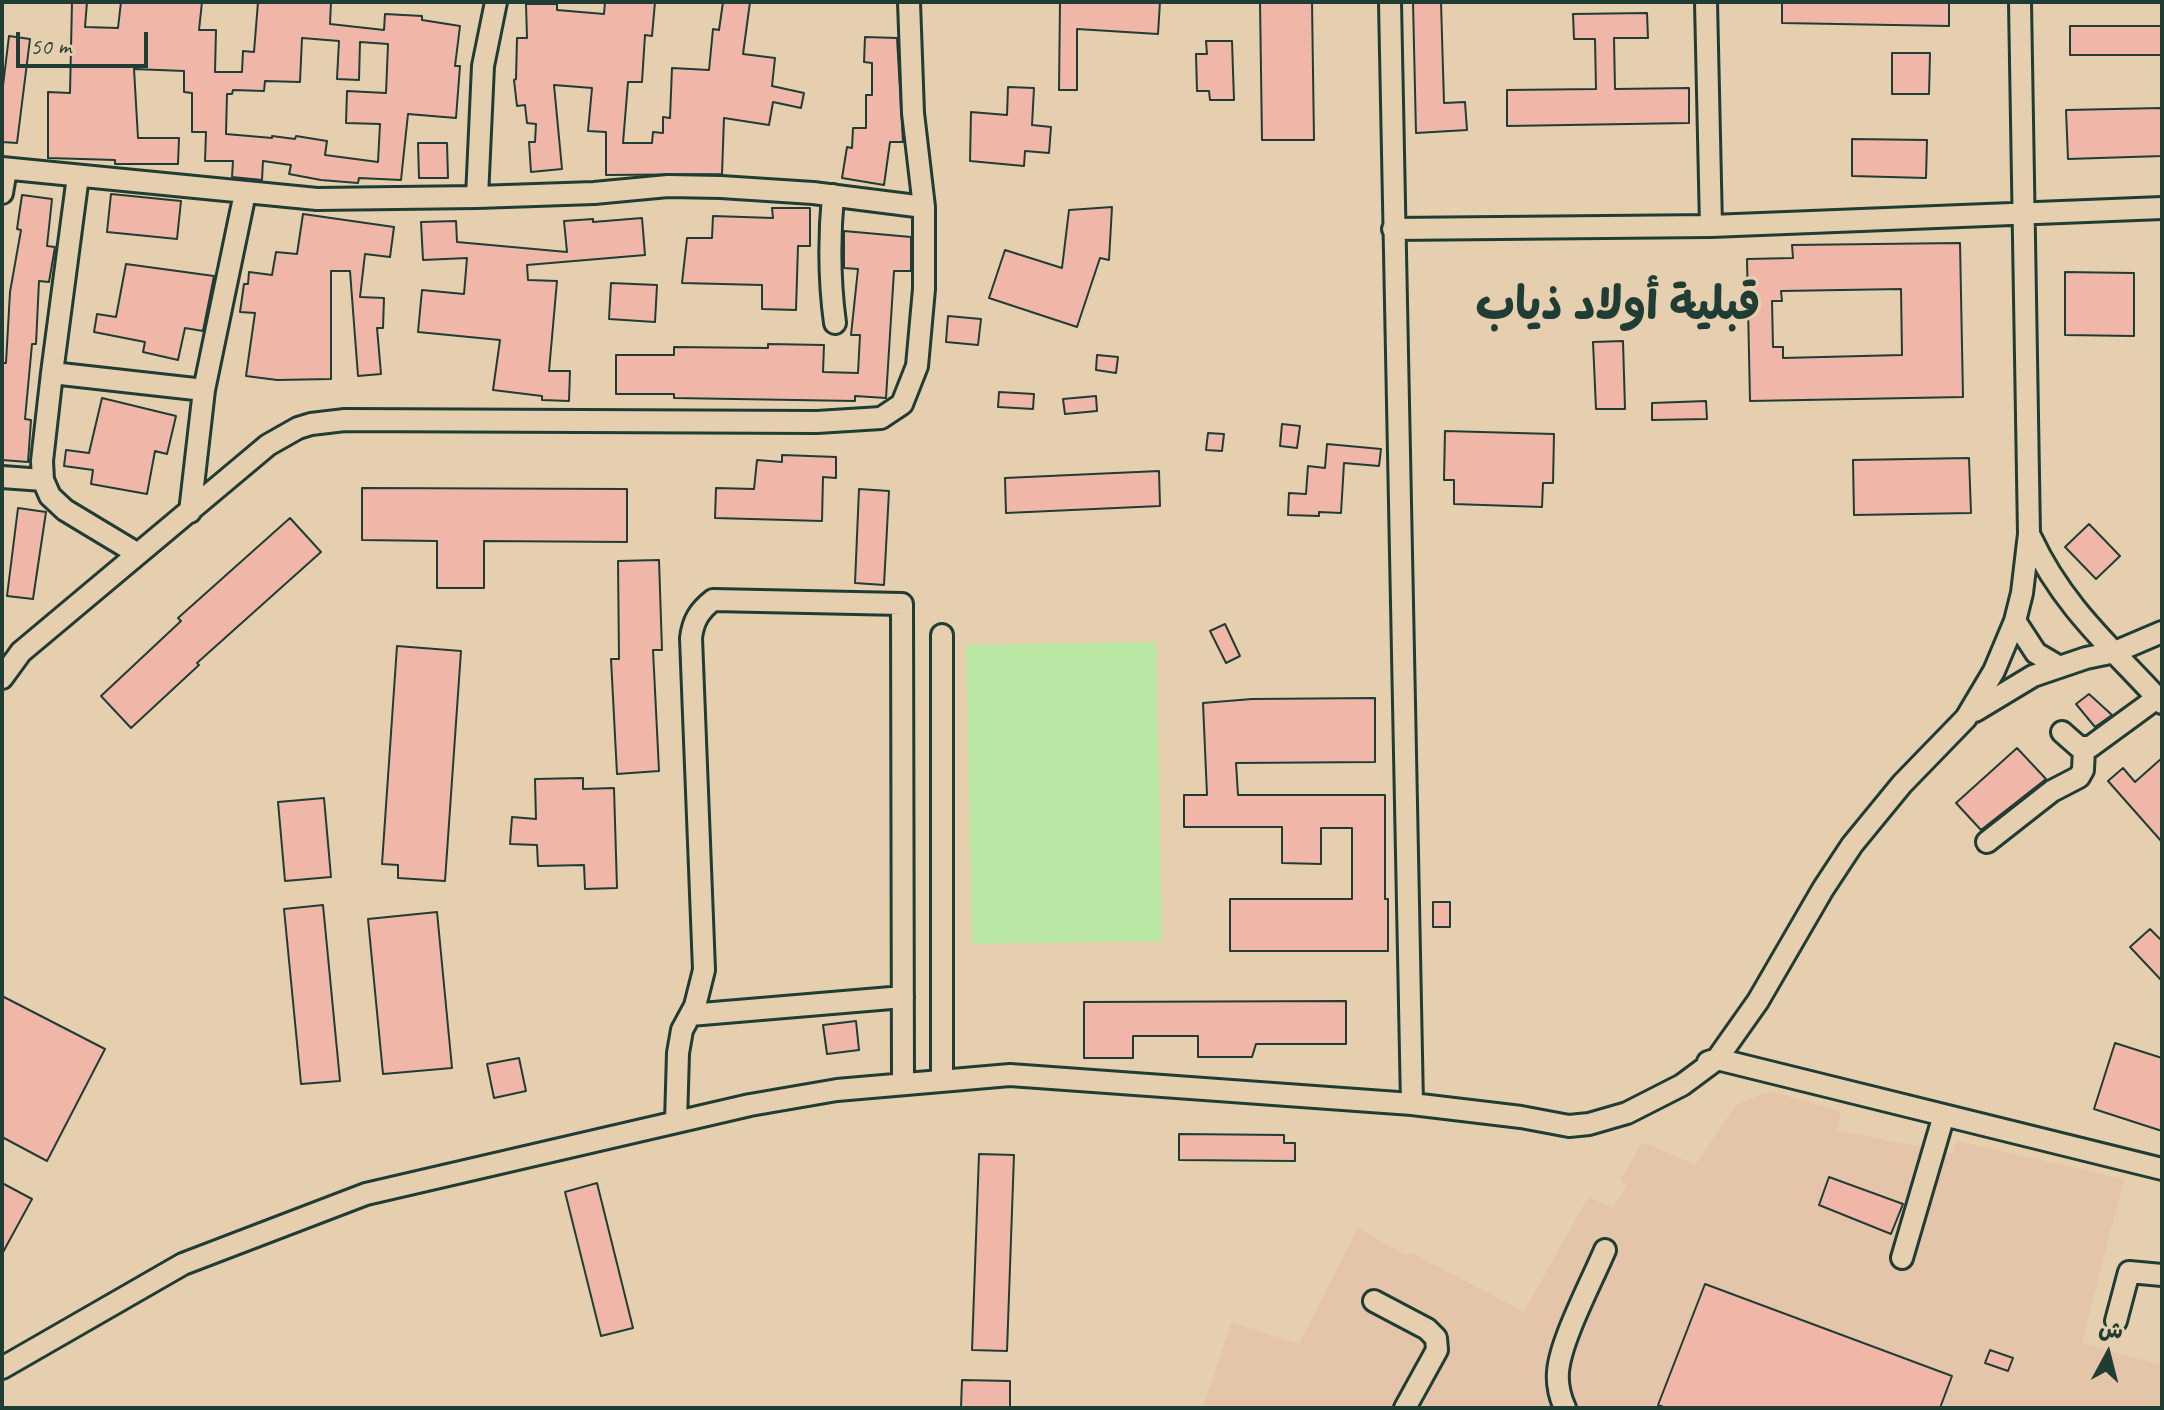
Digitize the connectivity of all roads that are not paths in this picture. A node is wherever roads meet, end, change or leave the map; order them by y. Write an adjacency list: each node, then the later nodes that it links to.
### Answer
1 (496, 2): 11 (street)
2 (909, 2): 12 (street)
3 (1390, 2): 16 (street)
4 (1706, 2): 15 (street)
5 (2020, 2): 14 (street)
6 (4, 169): 7 (street); 8 (street)
7 (78, 176): 9 (street); 18 (street)
8 (2, 193)
9 (245, 193): 11 (street); 19 (street)
10 (833, 195): 11 (street); 12 (street); 17 (street)
11 (477, 197)
12 (924, 207): 22 (street)
13 (2162, 208): 14 (street)
14 (2024, 215): 15 (street); 23 (street)
15 (1711, 226): 16 (street)
16 (1393, 229): 41 (street)
17 (835, 323)
18 (52, 373): 19 (street); 21 (street)
19 (204, 390): 22 (street)
20 (2, 477): 21 (street)
21 (43, 480): 24 (street)
22 (190, 512): 24 (street)
23 (2029, 534): 25 (street); 28 (street)
24 (138, 554): 30 (street)
25 (2015, 621): 29 (street); 32 (street)
26 (2162, 632): 28 (street)
27 (942, 635): 39 (street)
28 (2115, 652): 29 (street); 31 (street)
29 (2058, 666): 32 (street)
30 (2, 678)
31 (2160, 700): 34 (street)
32 (1966, 718): 38 (street)
33 (2062, 732): 34 (street)
34 (2084, 748): 35 (street)
35 (1987, 842)
36 (903, 997): 37 (street); 37 (street); 40 (street)
37 (690, 1015): 43 (street)
38 (1717, 1059): 41 (street); 42 (street)
39 (942, 1079): 40 (street); 41 (street)
40 (903, 1084): 43 (street)
41 (1412, 1104)
42 (1944, 1115): 44 (street); 46 (street)
43 (676, 1122): 50 (street)
44 (2162, 1169)
45 (1605, 1250): 52 (street)
46 (1902, 1258)
47 (2162, 1275): 49 (street)
48 (1374, 1301): 51 (street)
49 (2116, 1321)
50 (2, 1368)
51 (1405, 1408)
52 (1565, 1408)

